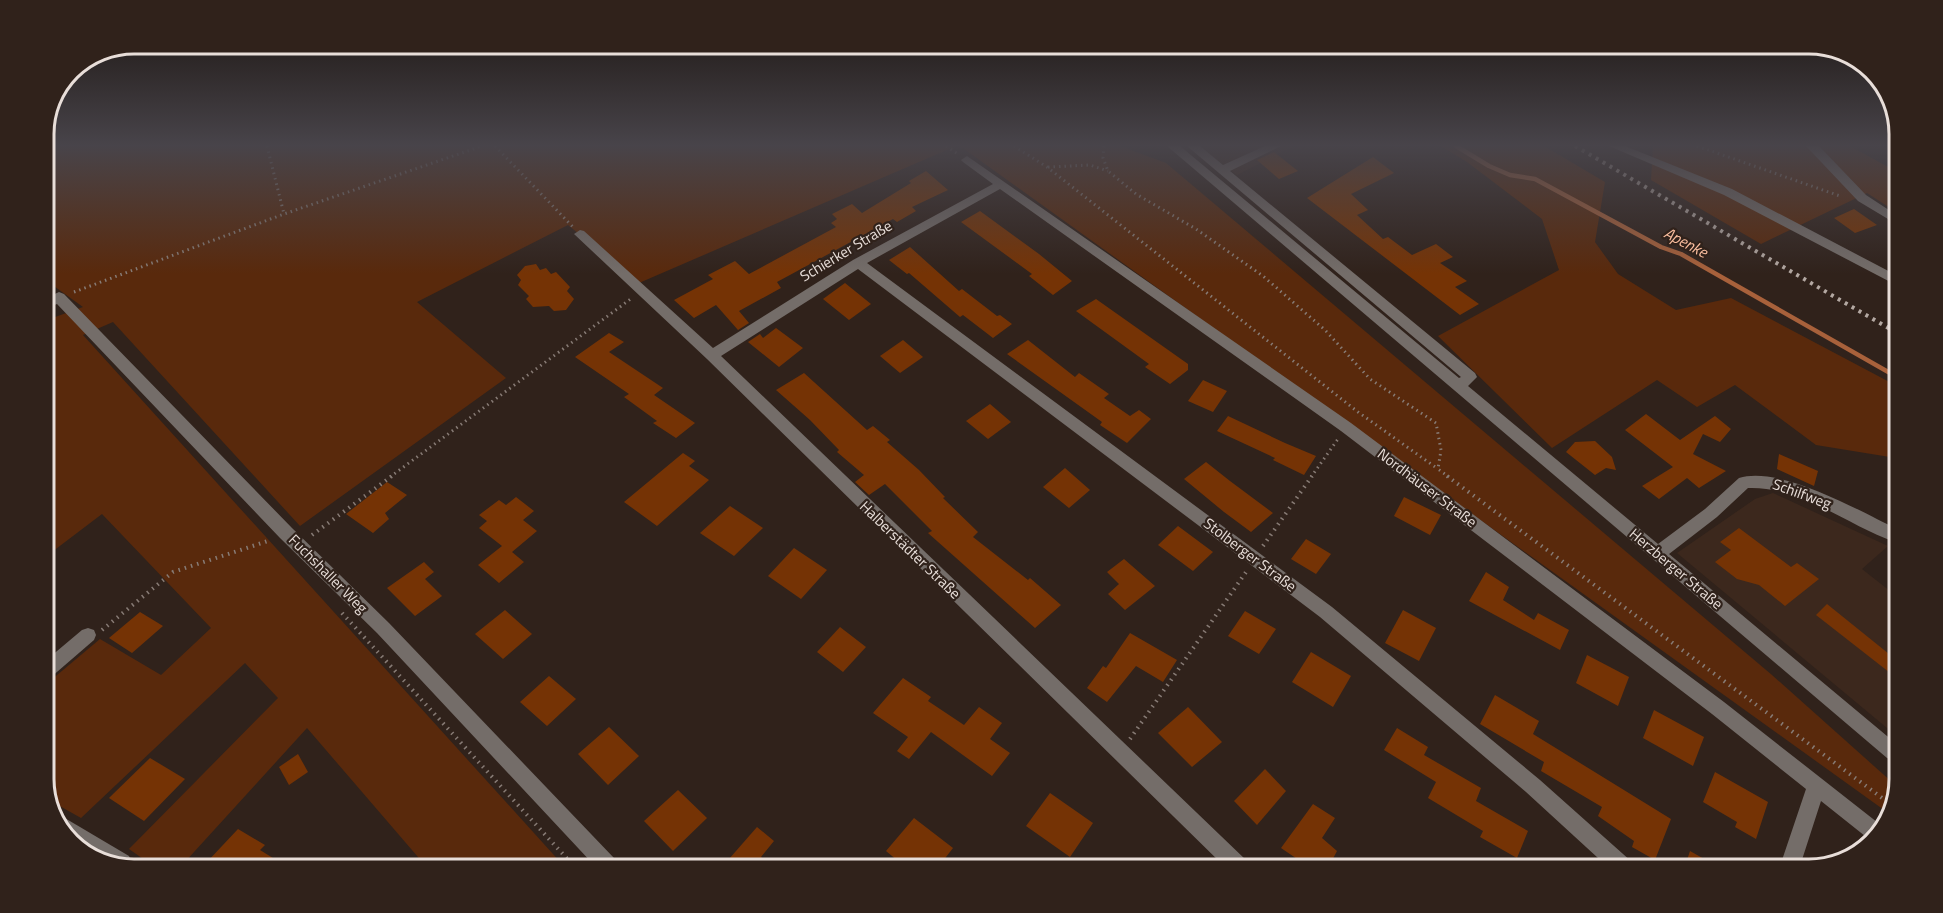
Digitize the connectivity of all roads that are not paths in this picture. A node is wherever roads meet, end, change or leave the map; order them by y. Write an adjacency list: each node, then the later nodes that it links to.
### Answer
1 (992, 189): 9 (street, Schierker Straße)
2 (1008, 189): 19 (street, Nordhäuser Straße)
3 (1224, 189): 13 (street, Herzberger Straße)
4 (1244, 189): 13 (street)
5 (1720, 189): 10 (street)
6 (1853, 189): 7 (street)
7 (1889, 215)
8 (580, 234): 12 (street, Halberstädter Straße)
9 (858, 263): 12 (street, Schierker Straße); 25 (street, Stolberger Straße)
10 (1889, 277)
11 (54, 300): 23 (street, Fuchshaller Weg)
12 (712, 356): 24 (street, Halberstädter Straße)
13 (1459, 386): 15 (street, Herzberger Straße)
14 (1889, 532): 15 (street, Schilfweg)
15 (1657, 554): 18 (street, Herzberger Straße)
16 (88, 635): 17 (street)
17 (54, 664)
18 (1889, 749)
19 (1817, 785): 20 (street, Nordhäuser Straße); 26 (street)
20 (1871, 829)
21 (78, 835): 22 (street)
22 (110, 855)
23 (601, 859)
24 (1231, 859)
25 (1614, 859)
26 (1792, 859)

